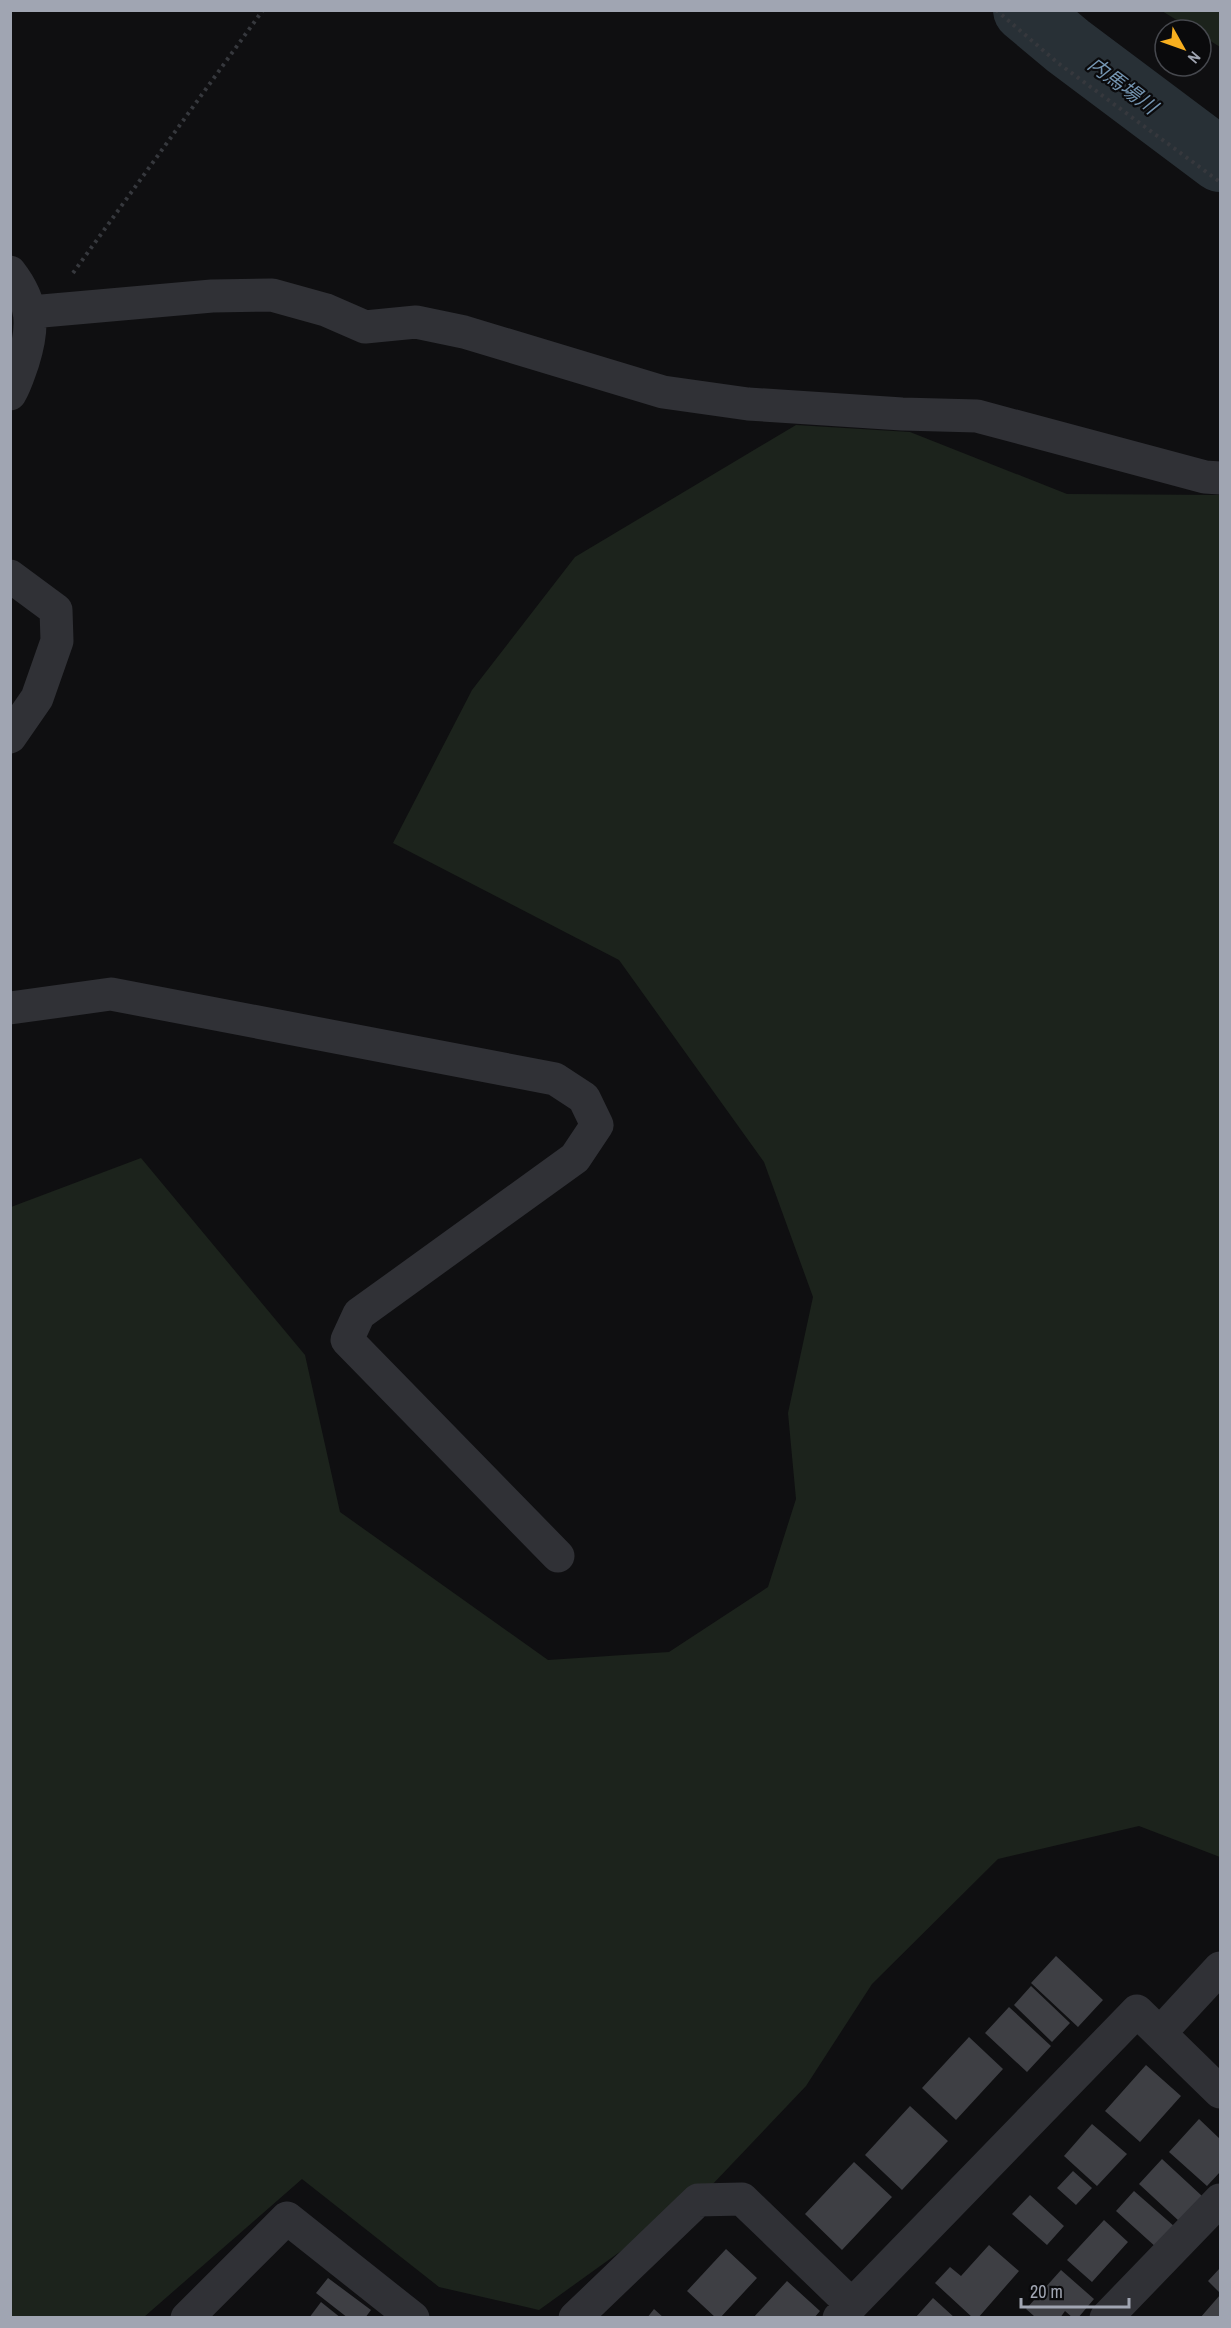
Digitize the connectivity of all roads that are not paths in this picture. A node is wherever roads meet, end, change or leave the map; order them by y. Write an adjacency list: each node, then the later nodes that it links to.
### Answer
1 (10, 272): 2 (street)
2 (38, 311): 3 (street); 4 (street)
3 (10, 394)
4 (1221, 478)
5 (10, 576): 6 (street)
6 (10, 737)
7 (10, 1008): 8 (street)
8 (558, 1556)
9 (1221, 1968): 10 (street)
10 (1160, 2033): 11 (street); 13 (street)
11 (1221, 2092)
12 (1221, 2200): 17 (street)
13 (845, 2311): 16 (street)
14 (187, 2318): 15 (street)
15 (413, 2318)
16 (575, 2318)
17 (1106, 2318)

